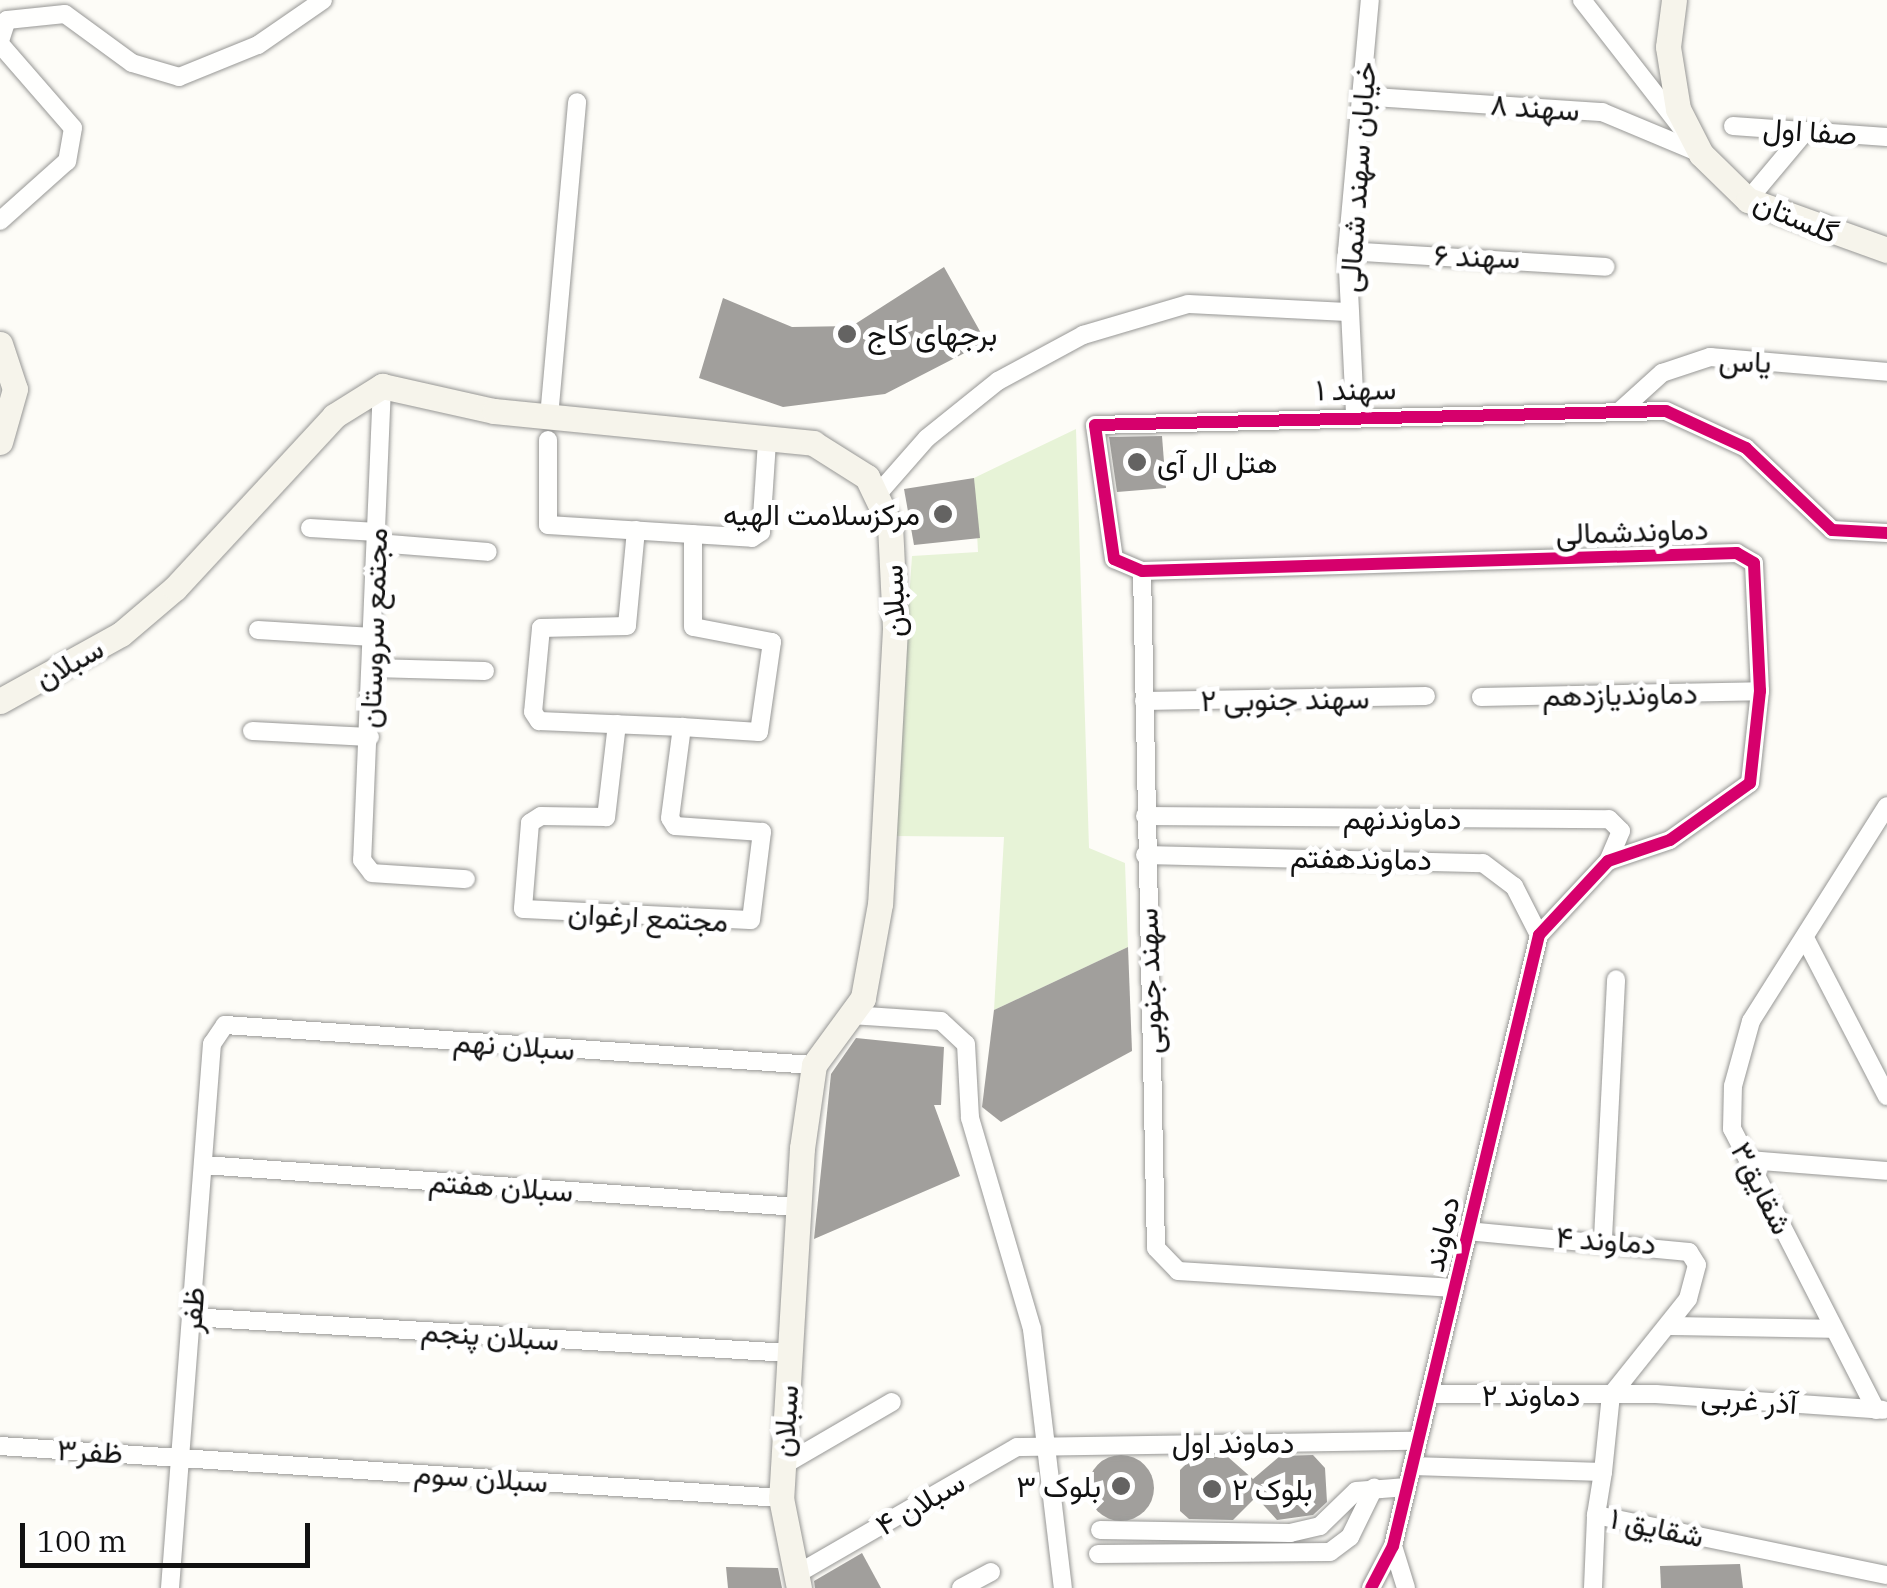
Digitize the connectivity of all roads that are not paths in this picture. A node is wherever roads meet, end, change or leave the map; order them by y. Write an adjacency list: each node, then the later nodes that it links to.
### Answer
1 (323, 0): 5 (street)
2 (1370, 0): 6 (street, خیابان سهند شمالی)
3 (1582, 0): 11 (street)
4 (1674, 0): 11 (street, گلستان)
5 (0, 42): 13 (street)
6 (1360, 96): 11 (street, سهند ۸); 15 (street, خیابان سهند شمالی)
7 (577, 102): 23 (street)
8 (1733, 126): 9 (street, صفا اول)
9 (1806, 131): 10 (street, صفا اول); 12 (street)
10 (1887, 136)
11 (1702, 154): 12 (street, گلستان)
12 (1748, 200): 14 (street, گلستان)
13 (0, 221)
14 (1887, 250)
15 (1347, 252): 16 (street, سهند ۶); 17 (street, خیابان سهند شمالی)
16 (1606, 266)
17 (1348, 312): 22 (street, خیابان سهند شمالی); 26 (street)
18 (0, 344): 24 (street)
19 (1887, 372): 21 (street, یاس)
20 (382, 386): 23 (street, سبلان); 31 (street, مجتمع سروستان); 41 (street, سبلان)
21 (1620, 410): 22 (street, سهند ۱); 29 (street, سهند ۱)
22 (1355, 413): 33 (street, سهند ۱)
23 (549, 428): 25 (street, سبلان); 28 (street)
24 (0, 442)
25 (767, 442): 26 (street, سبلان); 30 (street)
26 (876, 496): 55 (street, سبلان)
27 (310, 528): 31 (street)
28 (636, 530): 30 (street); 43 (street)
29 (1887, 533)
30 (694, 534): 44 (street)
31 (377, 537): 32 (street); 35 (street, مجتمع سروستان)
32 (488, 552)
33 (1142, 571): 38 (street, دماوندشمالی); 42 (street, سهند جنوبی)
34 (258, 630): 35 (street)
35 (373, 638): 36 (street, مجتمع سروستان)
36 (372, 668): 37 (street); 46 (street, مجتمع سروستان)
37 (485, 671)
38 (1760, 692): 40 (street, دماوندیازدهم); 50 (street, دماوندشمالی)
39 (1426, 696): 42 (street, سهند جنوبی ۲)
40 (1481, 697)
41 (0, 700)
42 (1144, 701): 48 (street, سهند جنوبی)
43 (617, 724): 44 (street); 44 (street, مجتمع ارغوان)
44 (682, 727)
45 (252, 731): 46 (street)
46 (370, 737): 51 (street, مجتمع سروستان)
47 (1887, 806): 53 (street, شقایق۳)
48 (1145, 816): 49 (street, سهند جنوبی); 50 (street, دماوندنهم)
49 (1146, 855): 52 (street, دماوندهفتم); 65 (street, سهند جنوبی)
50 (1608, 861): 52 (street, دماوندشمالی)
51 (466, 879)
52 (1539, 934): 63 (street, دماوند)
53 (1806, 940): 58 (street); 59 (street, شقایق۳)
54 (1616, 979): 64 (street)
55 (851, 1015): 57 (street, سبلان); 76 (street)
56 (216, 1033): 57 (street, سبلان نهم); 60 (street, ظفر)
57 (814, 1065): 62 (street, سبلان)
58 (1887, 1096)
59 (1748, 1160): 61 (street); 68 (street, شقایق۳)
60 (203, 1165): 62 (street, سبلان هفتم); 66 (street, ظفر)
61 (1887, 1170)
62 (798, 1207): 69 (street, سبلان)
63 (1467, 1231): 64 (street, دماوند ۴); 65 (street, دماوند)
64 (1603, 1238): 67 (street, دماوند ۴)
65 (1454, 1288): 70 (street, دماوند)
66 (191, 1317): 69 (street, سبلان پنجم); 78 (street, ظفر)
67 (1668, 1326): 68 (street); 71 (street, دماوند ۴)
68 (1834, 1329): 73 (street, شقایق۳)
69 (790, 1353): 79 (street, سبلان)
70 (1429, 1394): 71 (street, دماوند ۲); 75 (street, دماوند)
71 (1611, 1394): 73 (street, آذر غربی); 74 (street, دماوند ۲); 81 (street)
72 (892, 1402): 79 (street)
73 (1882, 1410)
74 (1610, 1416)
75 (1418, 1441): 76 (street, دماوند اول); 80 (street, دماوند)
76 (1048, 1444): 91 (street, سبلان ۴); 94 (street)
77 (0, 1446): 78 (street, ظفر۳)
78 (180, 1456): 84 (street, سبلان سوم); 92 (street, ظفر)
79 (782, 1466): 84 (street, سبلان)
80 (1412, 1466): 81 (street, شقایق ۱); 82 (street, دماوند)
81 (1603, 1472): 85 (street, شقایق ۱)
82 (1407, 1487): 83 (street); 87 (street, دماوند)
83 (1374, 1488): 86 (street); 88 (street)
84 (781, 1498): 91 (street, سبلان)
85 (1596, 1514): 90 (street, شقایق ۱); 97 (street)
86 (1100, 1530)
87 (1392, 1546): 95 (street, دماوند); 96 (street)
88 (1098, 1554)
89 (991, 1572): 93 (street)
90 (1887, 1575)
91 (798, 1581)
92 (170, 1588)
93 (961, 1588)
94 (1063, 1588)
95 (1371, 1588)
96 (1406, 1588)
97 (1593, 1588)

